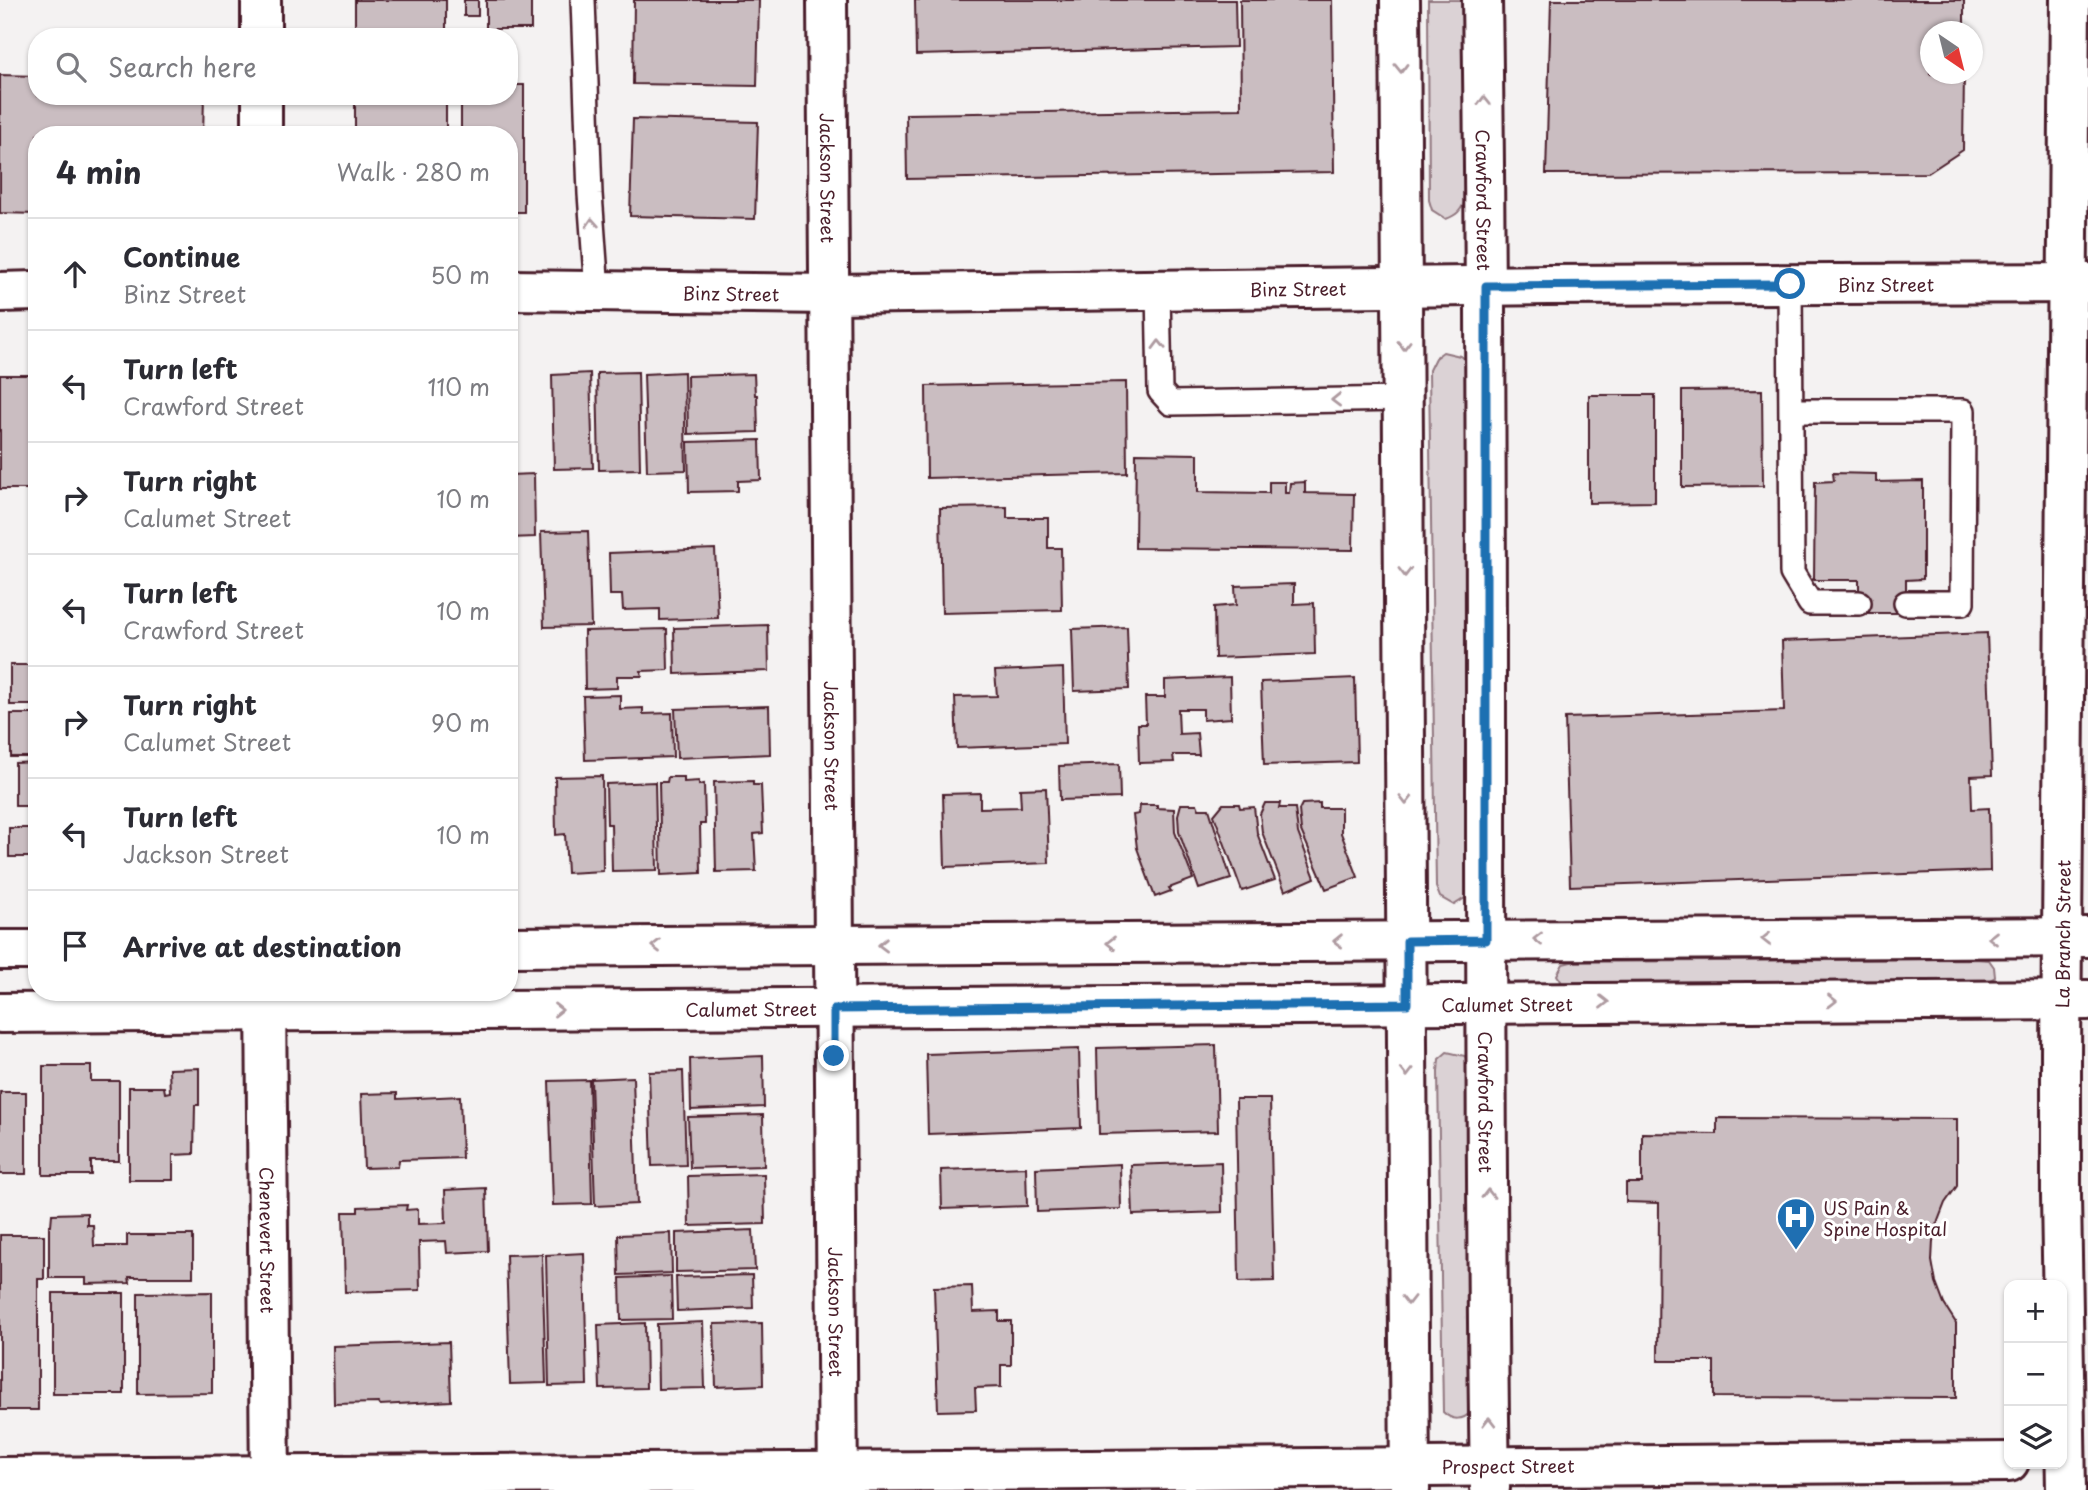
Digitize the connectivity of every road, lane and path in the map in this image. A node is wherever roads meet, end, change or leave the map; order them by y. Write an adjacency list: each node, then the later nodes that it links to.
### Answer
1 (261, 0): 7 (street)
2 (583, 0): 17 (lane, one-way to 2)
3 (827, 0): 19 (street, Jackson Street)
4 (1400, 0): 13 (street, one-way to 13)
5 (1482, 0): 12 (street, Crawford Street, one-way to 5)
6 (2070, 0): 10 (street, La Branch Street)
7 (261, 28)
8 (262, 105): 9 (street)
9 (262, 126)
10 (2078, 283): 11 (street, Binz Street); 22 (street, La Branch Street)
11 (1790, 284): 12 (street, Binz Street); 21 (lane)
12 (1486, 286): 13 (street, Binz Street); 27 (street, Crawford Street)
13 (1403, 287): 15 (street, Binz Street); 20 (street, one-way to 20)
14 (518, 290): 17 (street, Binz Street)
15 (1158, 290): 19 (street, Binz Street); 20 (lane, one-way to 15)
16 (28, 291): 18 (street)
17 (597, 291): 19 (street, Binz Street)
18 (0, 292)
19 (830, 294): 29 (street, Jackson Street)
20 (1404, 399): 28 (street, one-way to 28)
21 (1791, 411): 24 (lane); 25 (lane)
22 (2078, 426): 23 (street, La Branch Street)
23 (2077, 556): 26 (street, La Branch Street)
24 (1859, 603)
25 (1906, 603)
26 (2075, 937): 27 (street, one-way to 27); 33 (street, La Branch Street)
27 (1486, 940): 28 (street); 35 (street, Crawford Street)
28 (1407, 941): 29 (street, one-way to 29); 36 (street)
29 (833, 946): 30 (street, one-way to 30); 37 (street, Jackson Street)
30 (518, 947)
31 (0, 950): 32 (street)
32 (28, 950)
33 (2075, 1000): 35 (street, Calumet Street, one-way to 33); 40 (street, La Branch Street)
34 (266, 1002): 37 (street, Calumet Street, one-way to 37); 38 (street, Calumet Street); 45 (street, Chenevert Street)
35 (1487, 1002): 36 (street, Calumet Street); 42 (street, Crawford Street, one-way to 35)
36 (1407, 1004): 37 (street, Calumet Street); 43 (street, one-way to 43)
37 (834, 1009): 44 (street, Jackson Street)
38 (0, 1013)
39 (2004, 1462): 42 (street, Prospect Street)
40 (2070, 1469)
41 (0, 1477): 45 (street, Prospect Street)
42 (1490, 1477): 43 (street, Prospect Street)
43 (1410, 1478): 44 (street, Prospect Street)
44 (838, 1481): 45 (street, Prospect Street)
45 (270, 1483)

